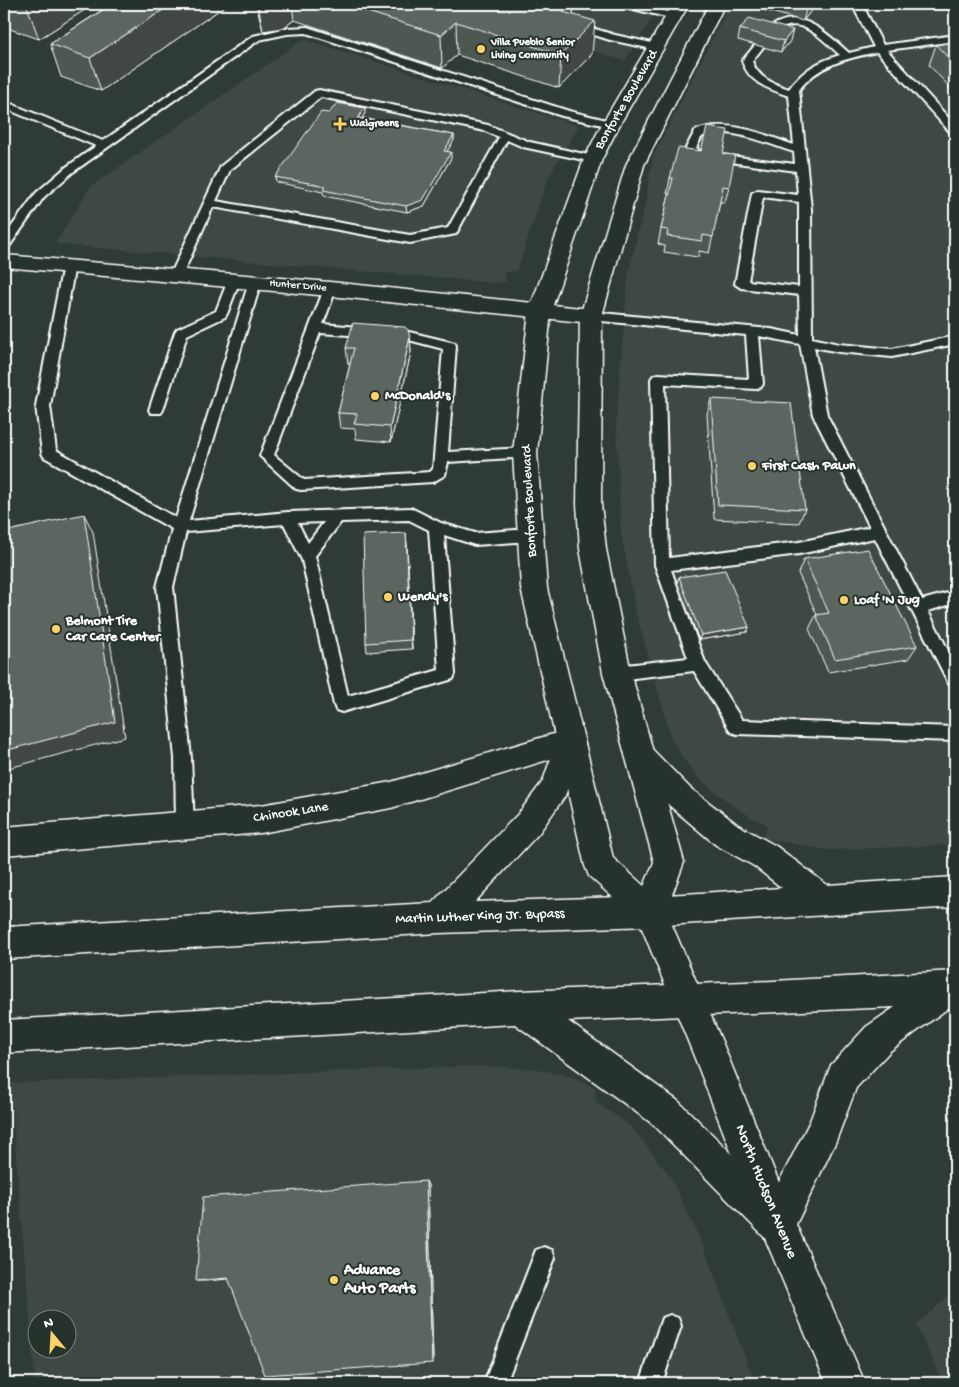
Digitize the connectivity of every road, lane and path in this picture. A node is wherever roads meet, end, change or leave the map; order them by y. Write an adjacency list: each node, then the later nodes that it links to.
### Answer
1 (624, 4): 4 (lane)
2 (718, 4): 33 (main road)
3 (856, 4): 10 (lane)
4 (677, 10): 9 (main road, Bonforte Boulevard)
5 (566, 24): 9 (lane)
6 (767, 35): 11 (lane)
7 (955, 38): 10 (lane)
8 (759, 46): 12 (lane)
9 (657, 47): 14 (main road, Bonforte Boulevard)
10 (880, 49): 11 (lane); 15 (lane)
11 (847, 56): 12 (lane)
12 (795, 95): 18 (lane)
13 (4, 104): 17 (lane)
14 (611, 124): 17 (lane); 21 (main road, Bonforte Boulevard)
15 (955, 131)
16 (505, 135): 21 (lane); 24 (lane); 24 (lane)
17 (102, 145): 25 (lane)
18 (800, 150): 19 (lane); 22 (lane)
19 (701, 155)
20 (722, 158): 22 (lane)
21 (593, 159): 32 (main road, Bonforte Boulevard)
22 (801, 168): 23 (lane)
23 (804, 199): 31 (lane); 31 (lane)
24 (208, 204): 28 (lane)
25 (4, 245)
26 (4, 261): 27 (main road, Hunter Drive)
27 (69, 265): 28 (main road, Hunter Drive); 43 (lane)
28 (176, 276): 29 (main road, Hunter Drive)
29 (245, 281): 30 (main road, Hunter Drive); 38 (lane); 43 (lane)
30 (330, 289): 32 (main road, Hunter Drive); 34 (lane)
31 (805, 292): 37 (lane)
32 (540, 311): 33 (main road, Hunter Drive); 39 (main road, Bonforte Boulevard)
33 (591, 316): 35 (lane); 52 (main road)
34 (316, 328): 40 (lane); 40 (lane)
35 (752, 332): 37 (lane); 48 (lane)
36 (955, 340): 37 (lane)
37 (806, 341): 45 (lane)
38 (156, 410)
39 (525, 453): 40 (lane); 46 (main road, Bonforte Boulevard)
40 (442, 457)
41 (337, 516): 42 (lane); 44 (lane); 47 (lane)
42 (288, 518): 43 (lane); 47 (lane)
43 (180, 527): 57 (lane)
44 (436, 527): 46 (lane); 47 (lane)
45 (880, 531): 48 (lane); 50 (lane)
46 (530, 536): 55 (main road, Bonforte Boulevard)
47 (307, 556)
48 (662, 565): 51 (lane)
49 (955, 597): 50 (lane)
50 (918, 606): 53 (lane)
51 (698, 664): 52 (lane); 54 (lane)
52 (617, 673): 56 (main road)
53 (955, 679)
54 (955, 734)
55 (570, 742): 57 (main road, Chinook Lane); 61 (main road, Bonforte Boulevard); 62 (main road)
56 (638, 755): 60 (main road); 61 (main road)
57 (185, 826): 58 (main road, Chinook Lane)
58 (4, 841)
59 (955, 892): 60 (main road, Martin Luther King Jr. Bypass)
60 (820, 899): 61 (main road, Martin Luther King Jr. Bypass)
61 (650, 911): 62 (main road, Martin Luther King Jr. Bypass); 65 (main road, Bonforte Boulevard)
62 (439, 918): 63 (main road, Martin Luther King Jr. Bypass)
63 (4, 943)
64 (952, 987): 65 (main road); 68 (main road)
65 (686, 1000): 66 (main road); 68 (main road, North Hudson Avenue)
66 (520, 1007): 67 (main road); 68 (main road)
67 (4, 1037)
68 (777, 1224): 73 (main road, North Hudson Avenue)
69 (544, 1258): 71 (lane)
70 (670, 1326): 72 (lane)
71 (495, 1383)
72 (651, 1383)
73 (846, 1383)

